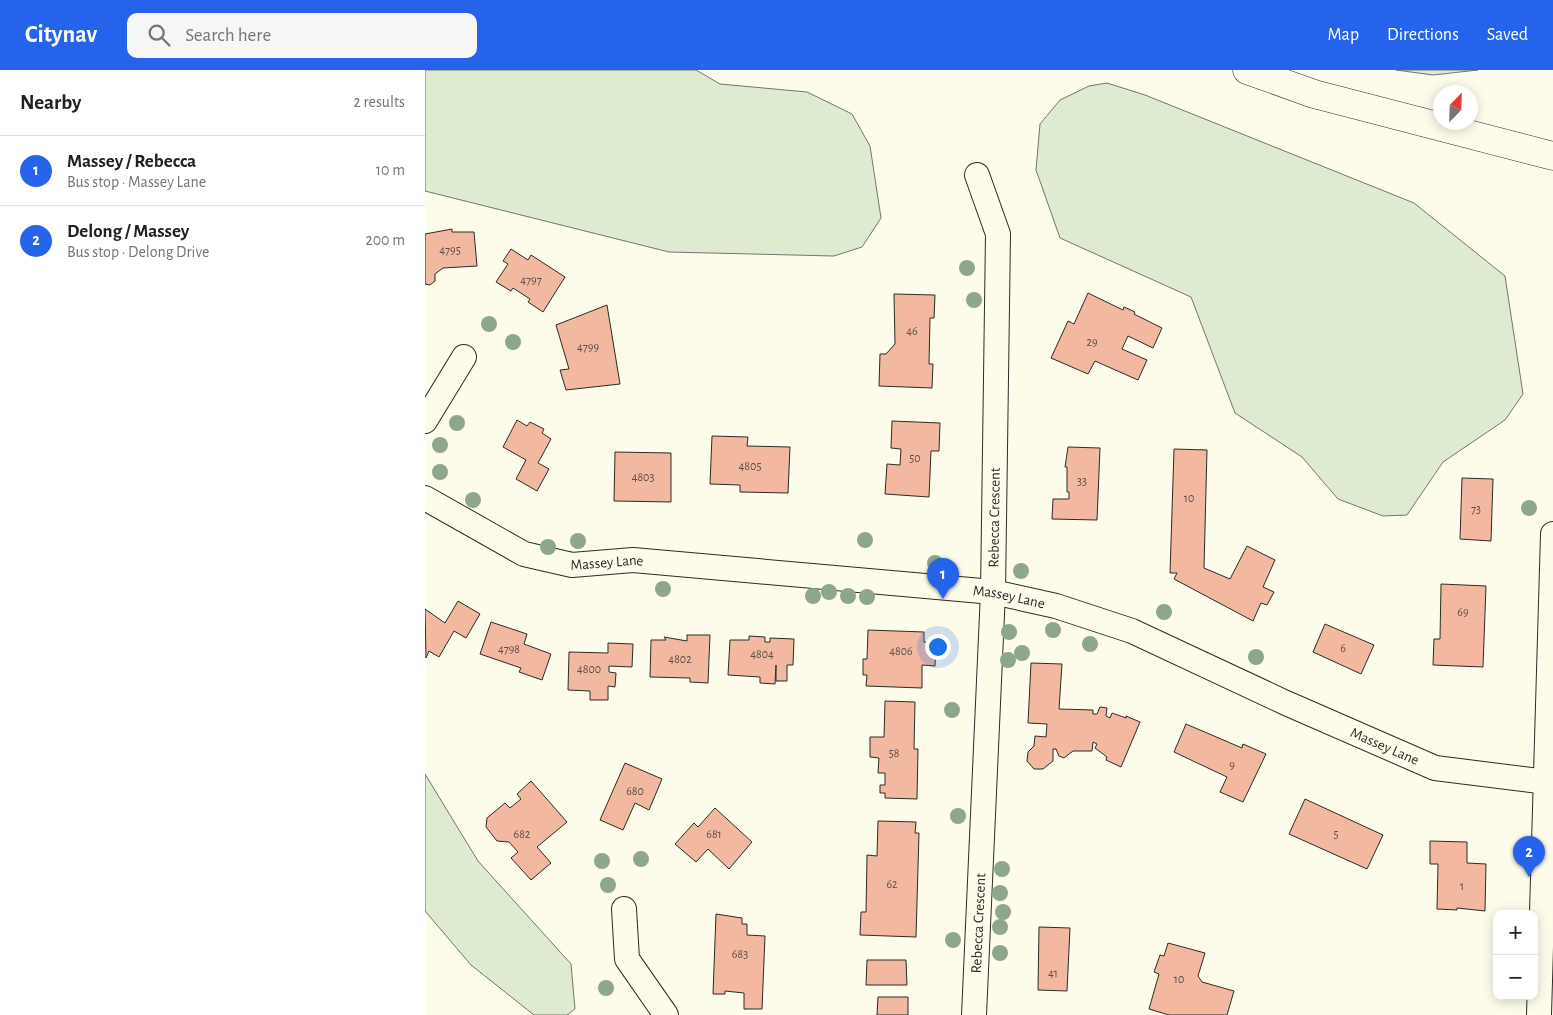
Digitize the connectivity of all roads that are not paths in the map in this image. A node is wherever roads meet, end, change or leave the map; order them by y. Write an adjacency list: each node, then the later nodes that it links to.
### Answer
1 (1247, 70): 2 (main road)
2 (1553, 156)
3 (977, 174): 8 (street, Rebecca Crescent)
4 (464, 357): 5 (street)
5 (425, 421)
6 (425, 498): 8 (street, Massey Lane)
7 (1553, 534): 9 (street)
8 (993, 592): 9 (street, Massey Lane); 12 (street, Rebecca Crescent)
9 (1547, 782): 13 (street)
10 (623, 909): 11 (street)
11 (666, 1015)
12 (974, 1015)
13 (1539, 1015)

